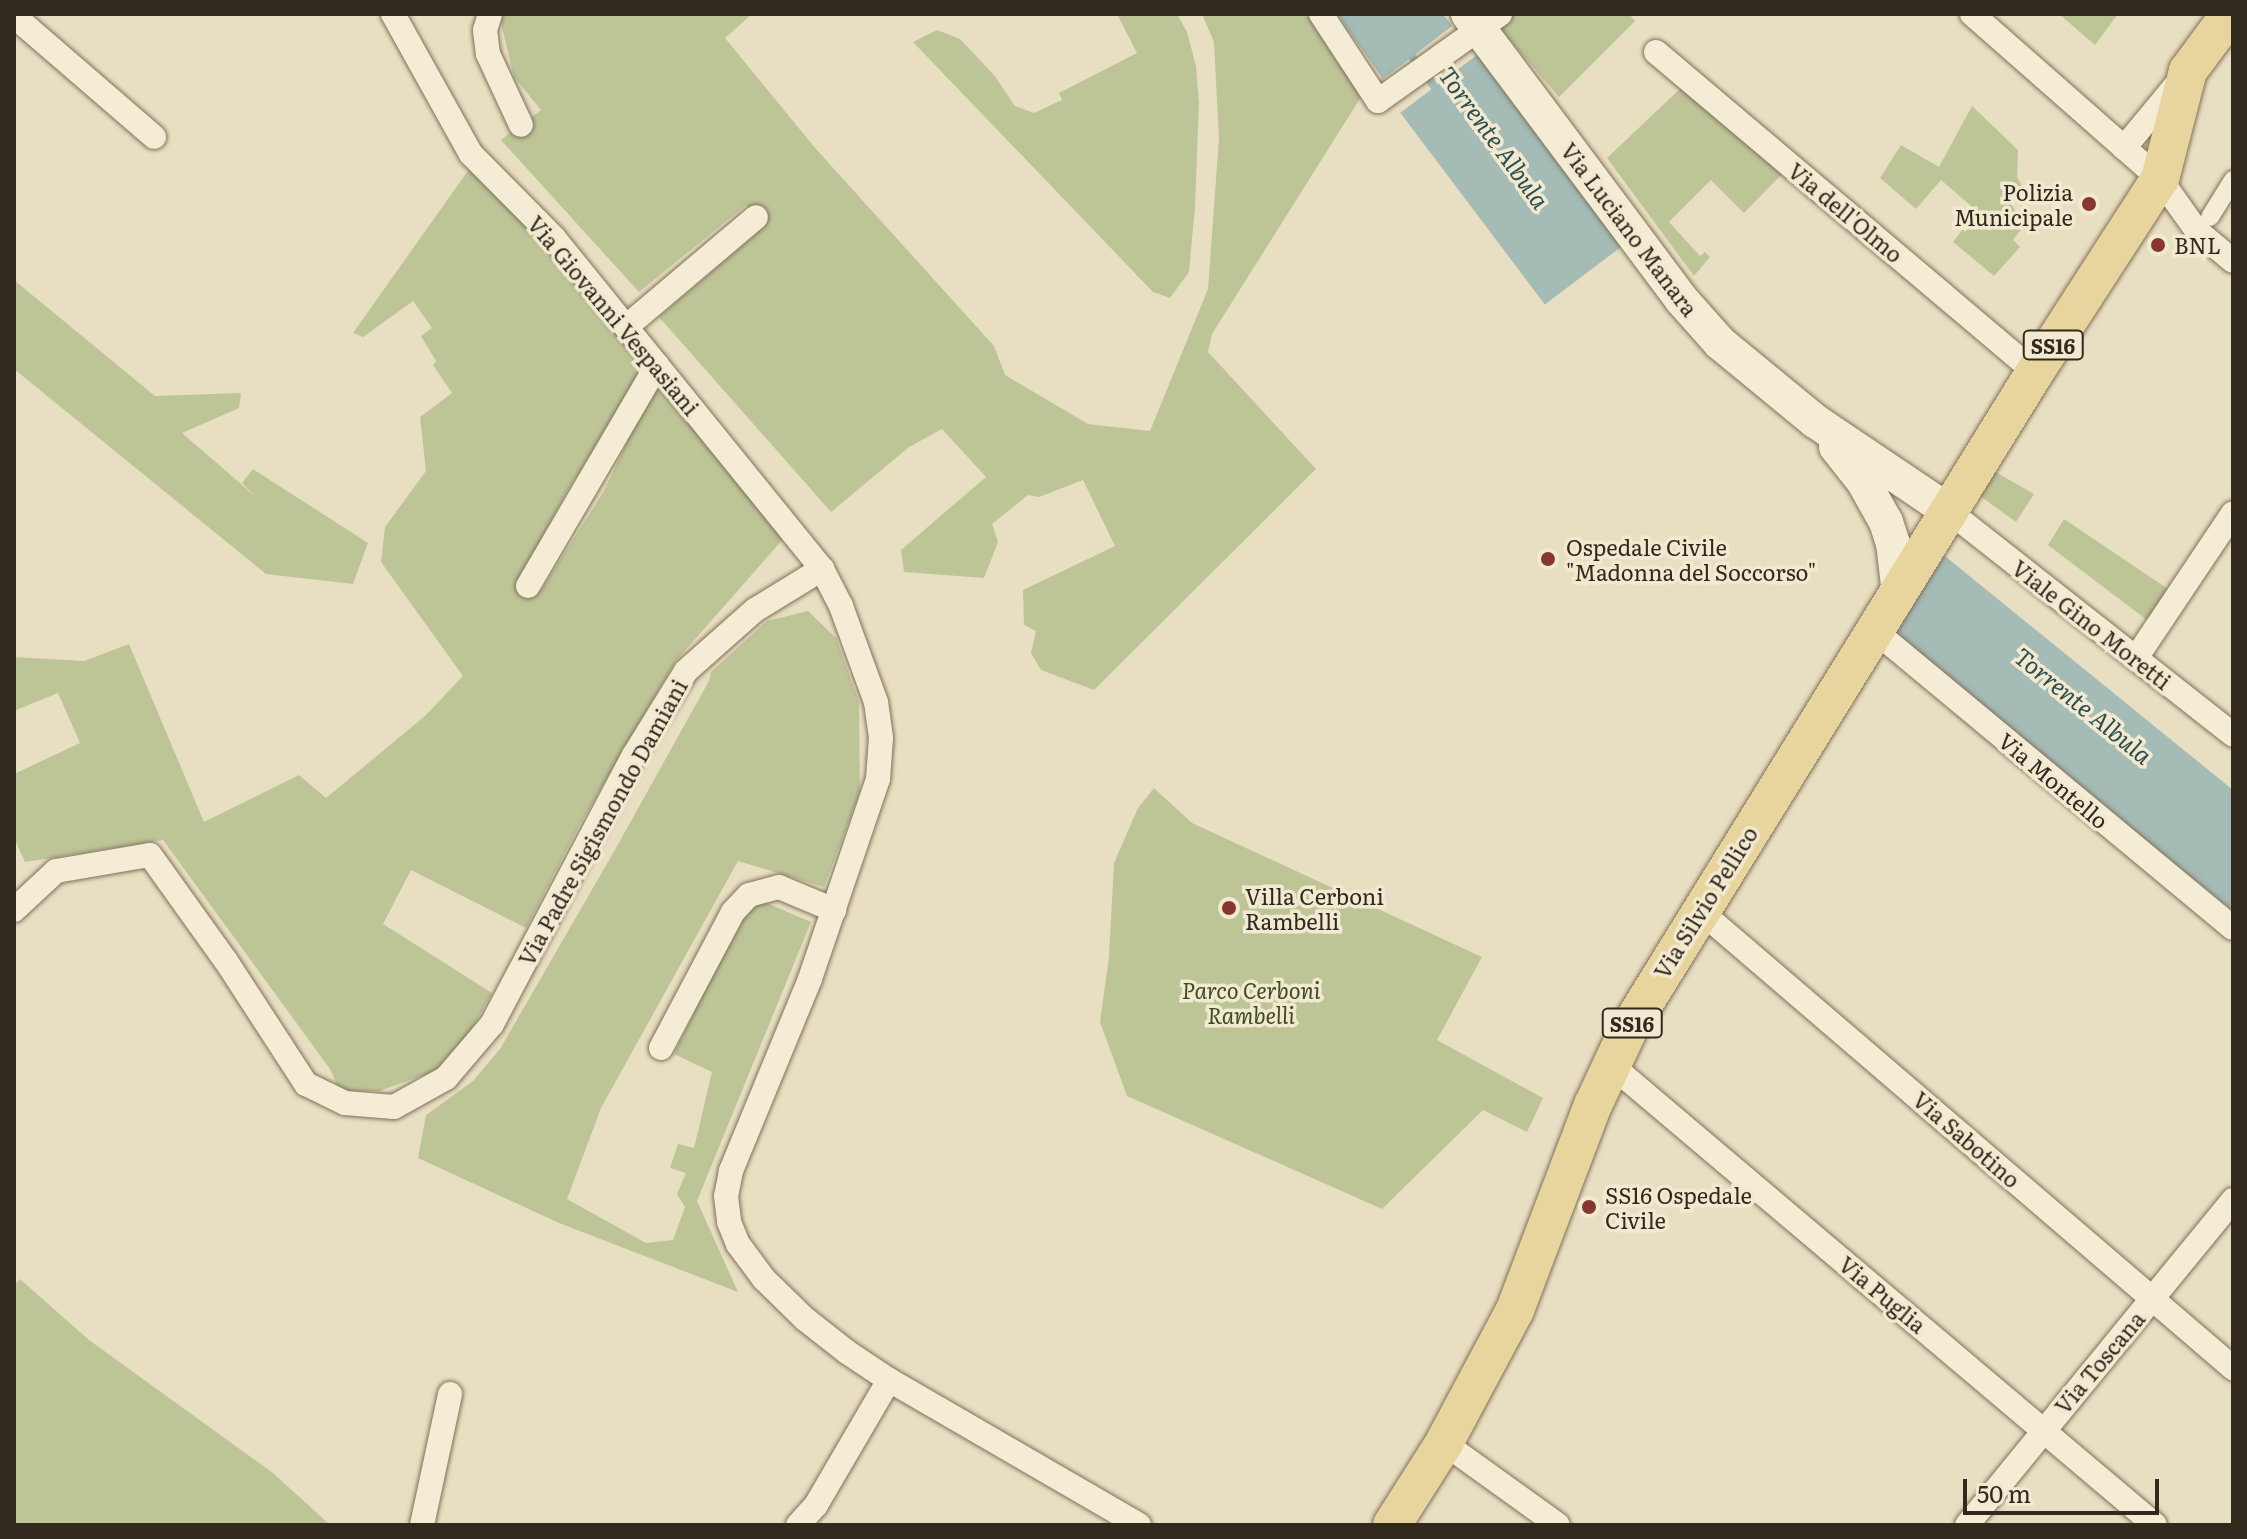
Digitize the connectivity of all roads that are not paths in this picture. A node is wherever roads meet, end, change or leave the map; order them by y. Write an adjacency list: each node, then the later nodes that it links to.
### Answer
1 (393, 14): 18 (street, Via Giovanni Vespasiani)
2 (490, 14): 10 (street)
3 (1321, 14): 7 (street)
4 (1972, 14): 12 (street)
5 (2230, 14): 9 (main road, SS16)
6 (14, 16): 11 (street)
7 (1476, 26): 21 (main road, Via Luciano Manara)
8 (1656, 52): 20 (street, Via dell'Olmo)
9 (2188, 71): 12 (street); 13 (main road, SS16)
10 (521, 125)
11 (154, 137)
12 (2124, 148): 13 (street)
13 (2160, 179): 17 (street); 20 (main road, SS16)
14 (2233, 180): 16 (street)
15 (756, 217): 18 (street)
16 (2210, 217)
17 (2233, 261)
18 (626, 327): 19 (street, Via Giovanni Vespasiani)
19 (657, 365): 24 (street, Via Giovanni Vespasiani); 25 (street)
20 (2035, 372): 22 (main road, SS16)
21 (1815, 421): 22 (main road, Via Luciano Manara); 26 (main road, Via Luciano Manara)
22 (1950, 512): 26 (main road, Via Silvio Pellico / SS16); 28 (street, Viale Gino Moretti)
23 (2230, 524): 28 (street)
24 (822, 569): 30 (street, Via Padre Sigismondo Damiani); 31 (street)
25 (528, 586)
26 (1899, 593): 27 (main road, Via Silvio Pellico / SS16)
27 (1875, 631): 32 (main road, Via Silvio Pellico / SS16); 33 (street, Via Montello)
28 (2136, 658): 29 (street, Viale Gino Moretti)
29 (2233, 735)
30 (14, 910)
31 (834, 910): 34 (street); 39 (street)
32 (1699, 910): 35 (main road, Via Silvio Pellico / SS16); 37 (street, Via Sabotino)
33 (2233, 928)
34 (661, 1048)
35 (1611, 1065): 41 (street, Via Puglia); 42 (main road, Via Silvio Pellico / SS16)
36 (2233, 1200): 37 (street, Via Toscana)
37 (2152, 1298): 38 (street, Via Sabotino); 41 (street, Via Toscana)
38 (2233, 1368)
39 (889, 1380): 44 (street); 45 (street)
40 (450, 1394): 43 (street)
41 (2044, 1429): 48 (street, Via Toscana); 49 (street, Via Puglia)
42 (1444, 1443): 46 (main road, Via Silvio Pellico / SS16); 47 (street)
43 (422, 1525)
44 (798, 1525)
45 (1139, 1525)
46 (1392, 1525)
47 (1558, 1525)
48 (1967, 1525)
49 (2155, 1525)

